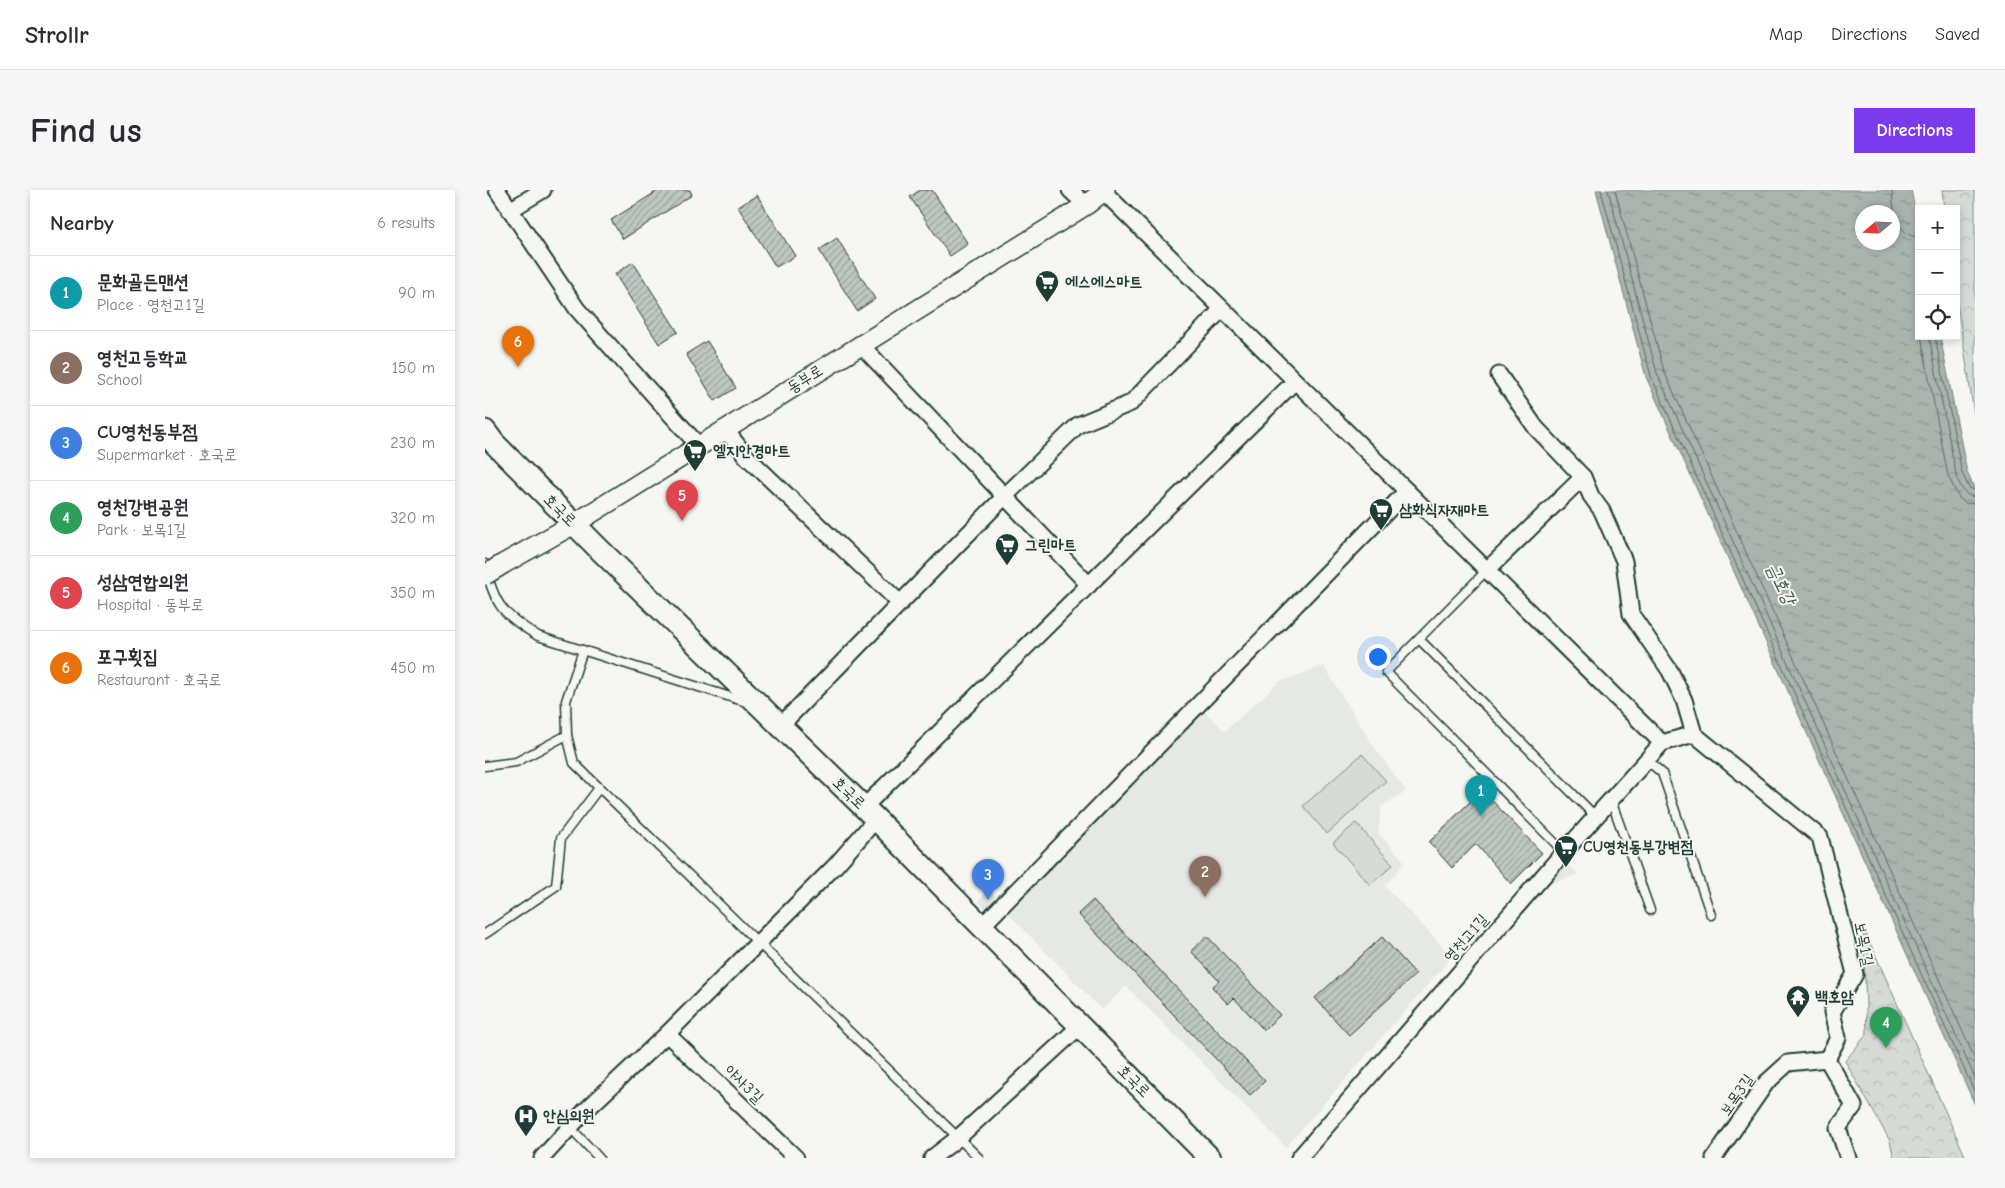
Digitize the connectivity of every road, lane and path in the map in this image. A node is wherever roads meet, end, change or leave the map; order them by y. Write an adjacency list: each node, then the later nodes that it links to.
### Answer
1 (497, 190): 6 (street)
2 (543, 190): 6 (street)
3 (1069, 190): 5 (street)
4 (1104, 191): 5 (street, 동부로); 7 (street)
5 (1086, 205): 8 (street, 동부로)
6 (510, 210): 13 (street)
7 (1222, 309): 10 (street); 16 (street)
8 (860, 344): 11 (street, 동부로); 16 (street)
9 (1499, 375): 14 (street)
10 (1295, 381): 15 (street); 21 (street)
11 (725, 429): 13 (street, 동부로); 22 (street)
12 (485, 431): 17 (main road, 호국로)
13 (698, 445): 17 (street, 동부로)
14 (1583, 477): 19 (street); 27 (street)
15 (1407, 491): 19 (street); 39 (street)
16 (1005, 496): 21 (street); 22 (street)
17 (574, 524): 18 (street, 동부로); 25 (main road, 호국로)
18 (494, 564): 20 (street, 동부로, bridge); 24 (lane)
19 (1487, 570): 23 (lane); 29 (street)
20 (485, 575)
21 (1089, 584): 34 (street)
22 (900, 604): 26 (street)
23 (1419, 639): 35 (lane); 36 (lane)
24 (583, 650): 25 (lane); 28 (lane)
25 (760, 706): 26 (main road, 호국로)
26 (780, 726): 34 (main road, 호국로)
27 (1694, 734): 29 (street); 44 (street, 보목1길)
28 (567, 735): 31 (lane); 32 (lane)
29 (1662, 743): 30 (street, 영천고1길)
30 (1647, 760): 33 (street, 영천고1길); 38 (lane)
31 (485, 766)
32 (599, 788): 40 (lane); 41 (lane)
33 (1611, 800): 35 (street, 영천고1길); 37 (lane)
34 (870, 813): 39 (main road, 호국로); 41 (street)
35 (1596, 817): 36 (street, 영천고1길)
36 (1564, 852): 53 (street, 영천고1길)
37 (1650, 910)
38 (1711, 915)
39 (982, 926): 42 (main road, 호국로)
40 (485, 934)
41 (759, 942): 43 (street); 46 (lane)
42 (1080, 1026): 46 (street); 52 (main road, 호국로)
43 (667, 1034): 45 (street); 49 (street, 야사3길)
44 (1827, 1059): 54 (street, 보목3길); 55 (street)
45 (570, 1127): 47 (street); 48 (lane)
46 (958, 1138): 50 (street); 51 (lane)
47 (542, 1158)
48 (599, 1158)
49 (796, 1158)
50 (932, 1158)
51 (979, 1158)
52 (1210, 1158)
53 (1299, 1158)
54 (1714, 1158)
55 (1848, 1158)

